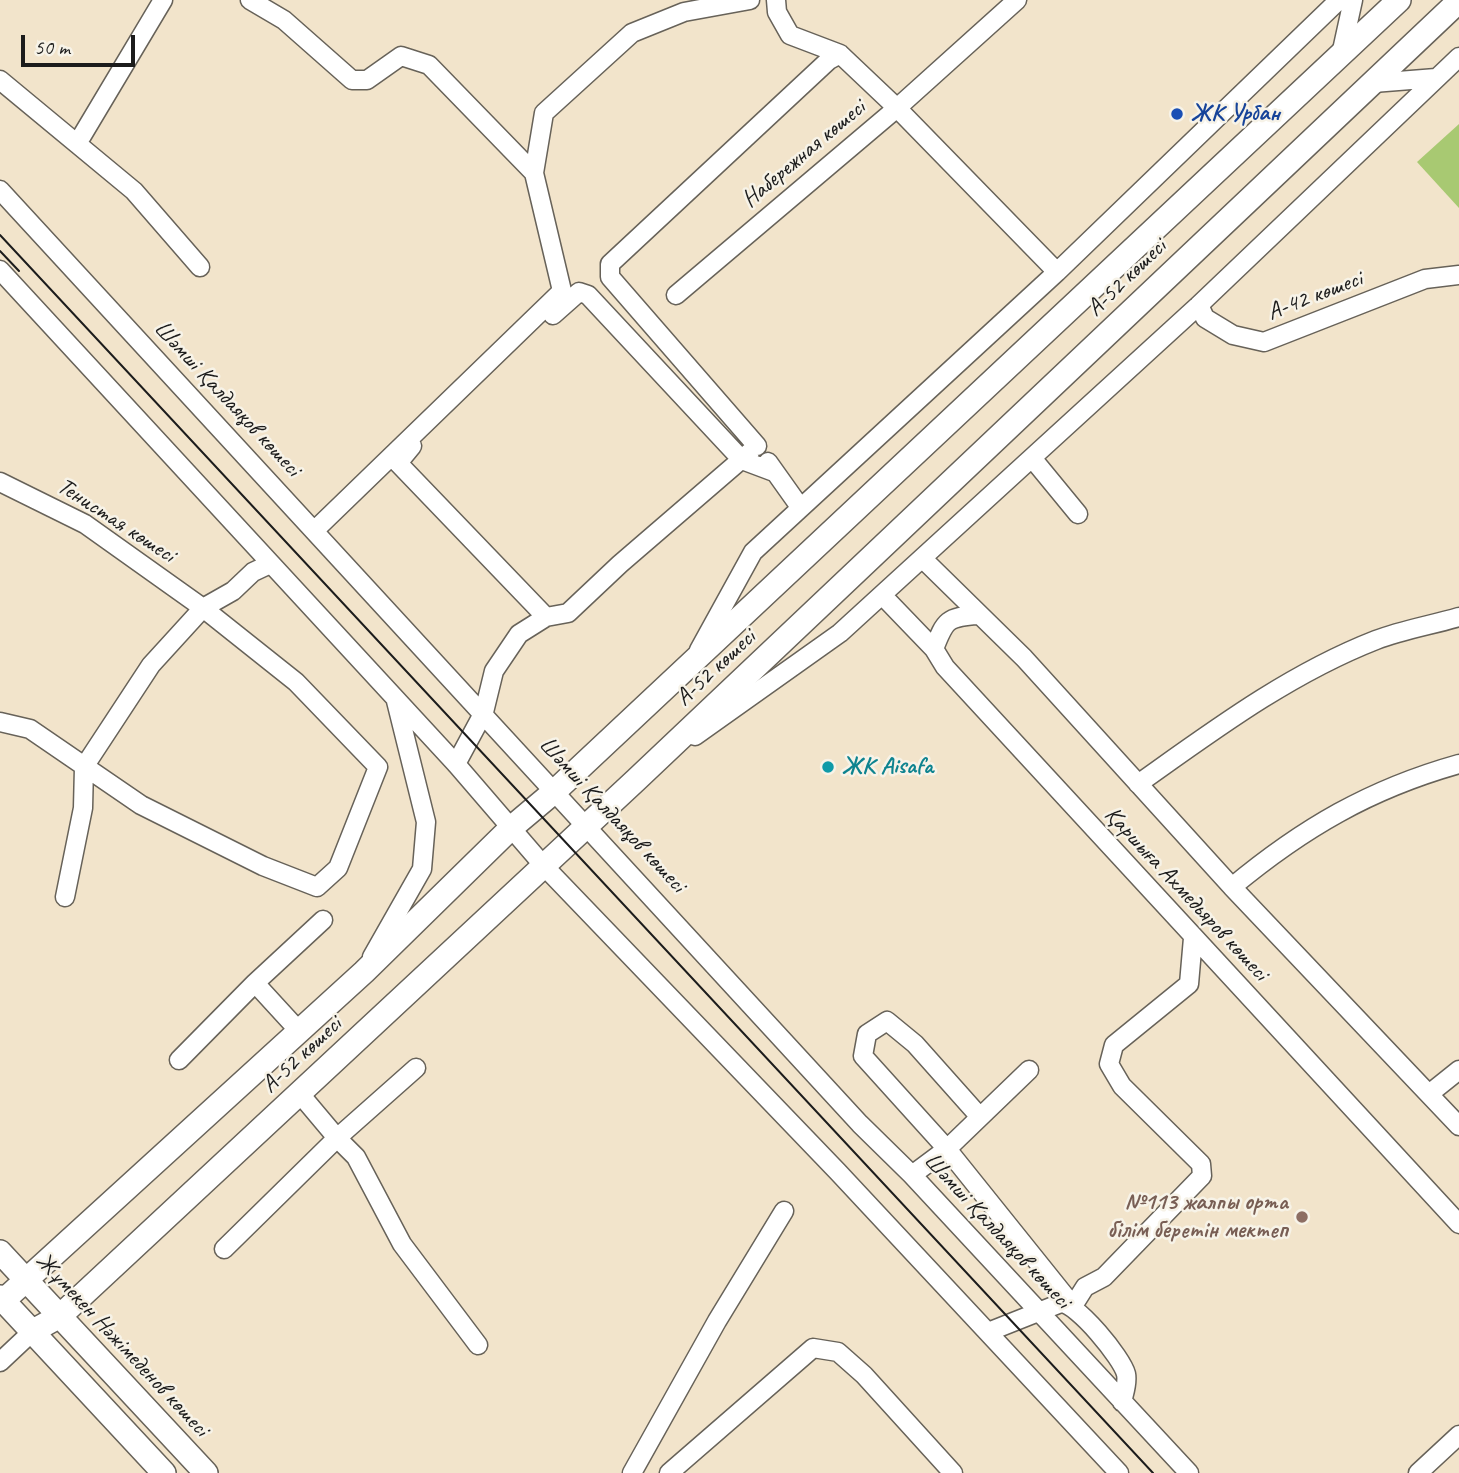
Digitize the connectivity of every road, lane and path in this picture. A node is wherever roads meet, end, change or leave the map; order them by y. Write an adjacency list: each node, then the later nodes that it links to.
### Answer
1 (163, 0): 17 (street)
2 (250, 0): 18 (street)
3 (750, 0): 18 (street)
4 (776, 0): 10 (street, Набережная көшесі)
5 (1017, 0): 16 (street)
6 (1339, 0): 22 (street)
7 (1353, 0): 11 (street)
8 (1399, 0): 11 (main road, А-52 көшесі)
9 (1459, 1): 15 (main road, А-52 көшесі)
10 (840, 54): 16 (street, Набережная көшесі); 26 (street)
11 (1341, 55): 42 (main road, А-52 көшесі)
12 (1459, 57): 13 (street)
13 (1436, 78): 15 (street); 25 (street)
14 (0, 80): 17 (street)
15 (1373, 83): 49 (main road, А-52 көшесі)
16 (897, 108): 22 (street); 24 (street, Набережная көшесі)
17 (77, 144): 20 (street)
18 (534, 173): 33 (street)
19 (0, 190): 33 (street, Шәмші Қалдаяқов көшесі)
20 (200, 267)
21 (0, 270): 35 (street)
22 (1057, 272): 31 (street)
23 (1459, 275): 25 (street, А-42 көшесі)
24 (676, 295)
25 (1199, 305): 27 (street)
26 (757, 446): 28 (street); 29 (street)
27 (1032, 458): 32 (street); 34 (street)
28 (742, 460): 29 (street); 39 (street); 39 (street)
29 (774, 472): 31 (street)
30 (0, 482): 37 (street, Тенистая көшесі)
31 (800, 508): 42 (street)
32 (1078, 513)
33 (315, 530): 44 (street, Шәмші Қалдаяқов көшесі)
34 (922, 558): 36 (street); 38 (street, Қаршыға Ахмедьяров көшесі)
35 (270, 564): 37 (street); 43 (street)
36 (882, 595): 41 (street, Қаршыға Ахмедьяров көшесі); 49 (street)
37 (203, 608): 48 (street); 48 (street, Тенистая көшесі)
38 (978, 615): 41 (street); 50 (street, Қаршыға Ахмедьяров көшесі)
39 (546, 617): 44 (street)
40 (1459, 617): 50 (street)
41 (934, 649): 58 (street, Қаршыға Ахмедьяров көшесі)
42 (693, 660): 51 (main road, А-52 көшесі)
43 (396, 699): 46 (street); 59 (street)
44 (484, 712): 46 (street); 51 (street, Шәмші Қалдаяқов көшесі)
45 (0, 722): 48 (street)
46 (456, 764): 53 (street)
47 (1459, 764): 55 (street)
48 (84, 767): 56 (street)
49 (636, 780): 52 (main road, А-52 көшесі)
50 (1138, 784): 55 (street, Қаршыға Ахмедьяров көшесі)
51 (555, 791): 52 (street, Шәмші Қалдаяқов көшесі); 53 (main road, А-52 көшесі)
52 (586, 826): 54 (main road, А-52 көшесі); 72 (street, Шәмші Қалдаяқов көшесі)
53 (511, 828): 54 (street); 59 (main road, А-52 көшесі)
54 (543, 865): 66 (main road, А-52 көшесі); 83 (street)
55 (1232, 887): 67 (street, Қаршыға Ахмедьяров көшесі)
56 (65, 897)
57 (323, 920): 60 (street)
58 (1193, 938): 74 (street, Қаршыға Ахмедьяров көшесі); 79 (street)
59 (364, 972): 61 (main road, А-52 көшесі)
60 (255, 983): 61 (street); 62 (street)
61 (299, 1031): 77 (main road, А-52 көшесі)
62 (178, 1060)
63 (416, 1068): 70 (street)
64 (1029, 1070): 68 (street)
65 (1459, 1070): 67 (street)
66 (300, 1094): 70 (street); 81 (main road, А-52 көшесі)
67 (1429, 1094): 69 (street, Қаршыға Ахмедьяров көшесі)
68 (980, 1117): 71 (street); 71 (street)
69 (1459, 1126)
70 (337, 1138): 75 (street); 84 (street)
71 (947, 1149): 72 (street); 79 (street)
72 (912, 1175): 80 (street, Шәмші Қалдаяқов көшесі)
73 (784, 1212): 91 (street)
74 (1459, 1224)
75 (224, 1249)
76 (0, 1252): 77 (main road, Жұмекен Нәжімеденов көшесі)
77 (25, 1279): 78 (main road, А-52 көшесі); 81 (main road, Жұмекен Нәжімеденов көшесі)
78 (1, 1300): 82 (main road)
79 (1073, 1306): 80 (street); 86 (street)
80 (1038, 1310): 83 (street); 86 (street, Шәмші Қалдаяқов көшесі)
81 (60, 1317): 82 (main road, А-52 көшесі); 90 (main road, Жұмекен Нәжімеденов көшесі)
82 (33, 1331): 85 (street, А-52 көшесі); 89 (main road)
83 (988, 1332): 93 (street)
84 (478, 1345)
85 (0, 1362)
86 (1122, 1402): 94 (street, Шәмші Қалдаяқов көшесі)
87 (1459, 1435): 95 (street)
88 (682, 1469): 92 (street)
89 (164, 1473)
90 (206, 1473)
91 (632, 1473)
92 (953, 1473)
93 (1119, 1473)
94 (1189, 1473)
95 (1418, 1473)

